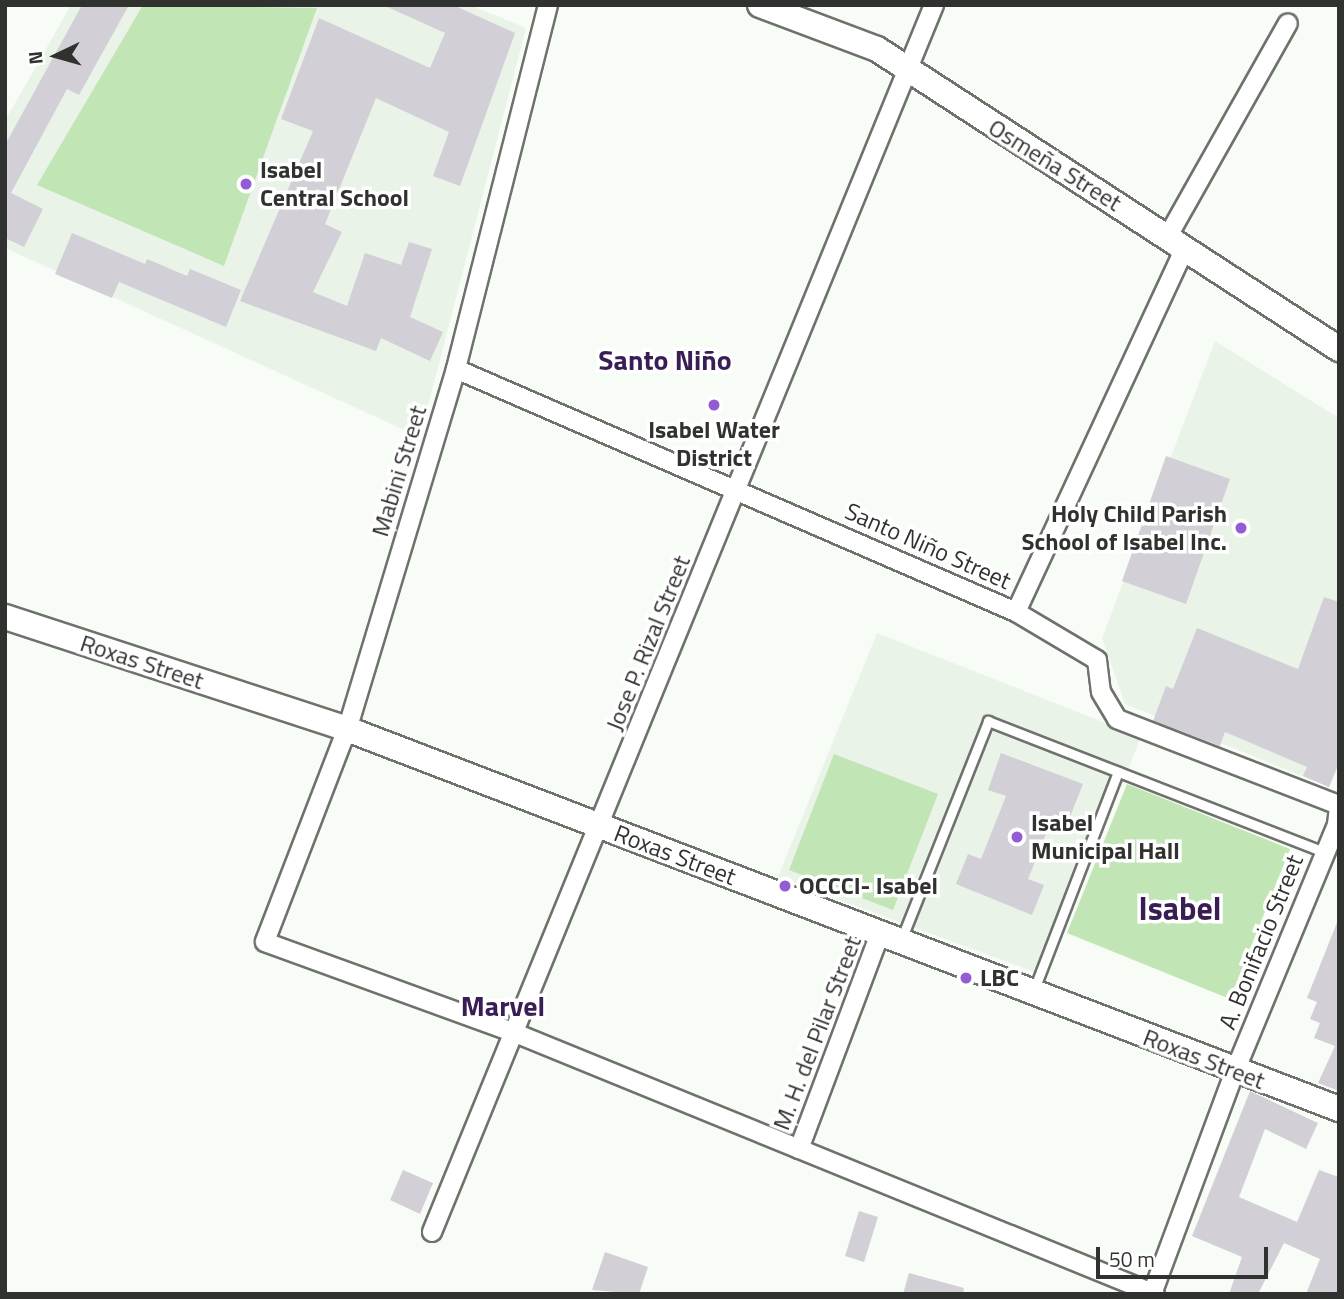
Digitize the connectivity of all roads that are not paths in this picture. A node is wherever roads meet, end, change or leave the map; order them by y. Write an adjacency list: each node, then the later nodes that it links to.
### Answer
1 (548, 5): 8 (street, Mabini Street)
2 (760, 5): 5 (street, Osmeña Street)
3 (934, 5): 5 (street, Jose P. Rizal Street)
4 (1288, 23): 6 (street)
5 (904, 70): 6 (street, Osmeña Street); 9 (street, Jose P. Rizal Street)
6 (1177, 242): 7 (street, Osmeña Street); 10 (street)
7 (1339, 349)
8 (456, 369): 9 (street, Santo Niño Street); 12 (street, Mabini Street)
9 (736, 487): 10 (street, Santo Niño Street); 15 (street, Jose P. Rizal Street)
10 (1016, 612): 14 (street, Santo Niño Street)
11 (5, 617): 12 (street, Roxas Street)
12 (347, 729): 15 (street, Roxas Street); 19 (street, Mabini Street)
13 (1118, 772): 16 (lane); 17 (lane); 18 (lane)
14 (1339, 805): 16 (street, A. Bonifacio Street)
15 (600, 826): 17 (street, Roxas Street); 19 (street, Jose P. Rizal Street)
16 (1324, 852): 20 (street, A. Bonifacio Street)
17 (890, 938): 18 (street, Roxas Street); 22 (street, M. H. del Pilar Street)
18 (1033, 993): 20 (street, Roxas Street)
19 (515, 1033): 22 (street); 23 (street, Jose P. Rizal Street)
20 (1235, 1071): 21 (street, Roxas Street); 24 (street, A. Bonifacio Street)
21 (1339, 1110)
22 (799, 1149): 24 (street)
23 (432, 1232)
24 (1153, 1293)

